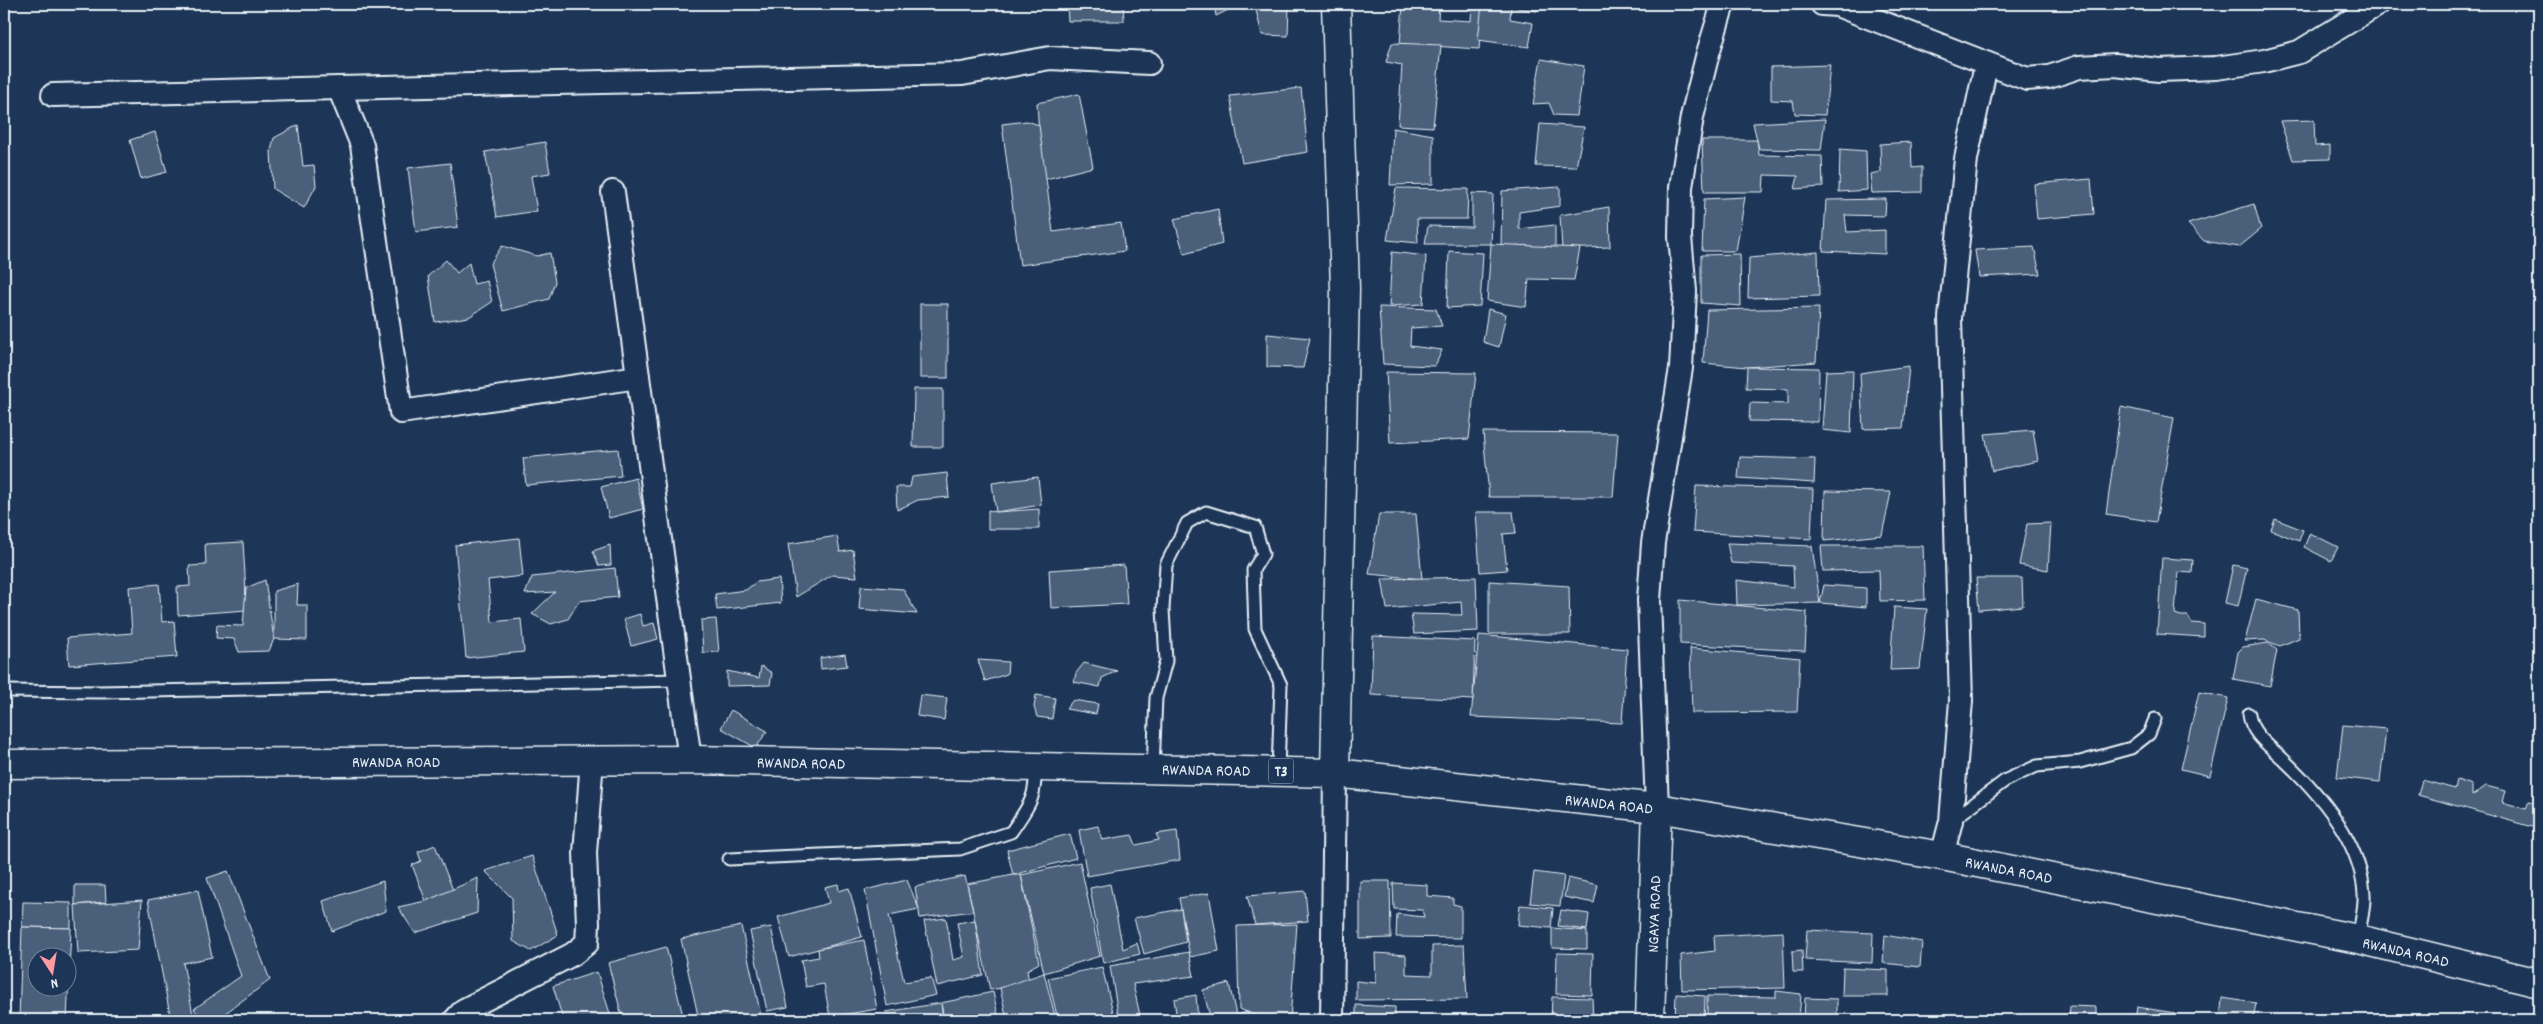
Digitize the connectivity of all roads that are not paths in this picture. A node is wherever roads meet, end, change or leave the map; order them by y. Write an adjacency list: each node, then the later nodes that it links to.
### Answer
1 (1336, 4): 21 (main road)
2 (1723, 4): 22 (street)
3 (1822, 4): 6 (street)
4 (2378, 4): 6 (street)
5 (1149, 63): 7 (street)
6 (1986, 65): 23 (street)
7 (339, 88): 8 (street); 10 (street)
8 (53, 95)
9 (613, 192): 10 (street)
10 (638, 377): 11 (street)
11 (679, 680): 12 (lane); 16 (street)
12 (4, 691)
13 (2249, 714): 26 (lane)
14 (2155, 718): 23 (lane)
15 (592, 759): 16 (main road, RWANDA ROAD / T3); 17 (main road, RWANDA ROAD / T3); 28 (street)
16 (690, 760): 18 (main road, RWANDA ROAD / T3)
17 (4, 764)
18 (1035, 766): 19 (main road, RWANDA ROAD / T3); 25 (lane)
19 (1153, 768): 20 (main road, RWANDA ROAD / T3); 20 (lane)
20 (1278, 771): 21 (main road, RWANDA ROAD / T3)
21 (1335, 773): 22 (main road, RWANDA ROAD / T3); 29 (street)
22 (1657, 808): 24 (main road, RWANDA ROAD / T3); 30 (main road, NGAYA ROAD)
23 (1951, 820): 24 (street)
24 (1942, 856): 26 (main road, RWANDA ROAD / T3)
25 (729, 859)
26 (2358, 939): 27 (main road, RWANDA ROAD / T3)
27 (2539, 983)
28 (454, 1020)
29 (1332, 1020)
30 (1650, 1020)

